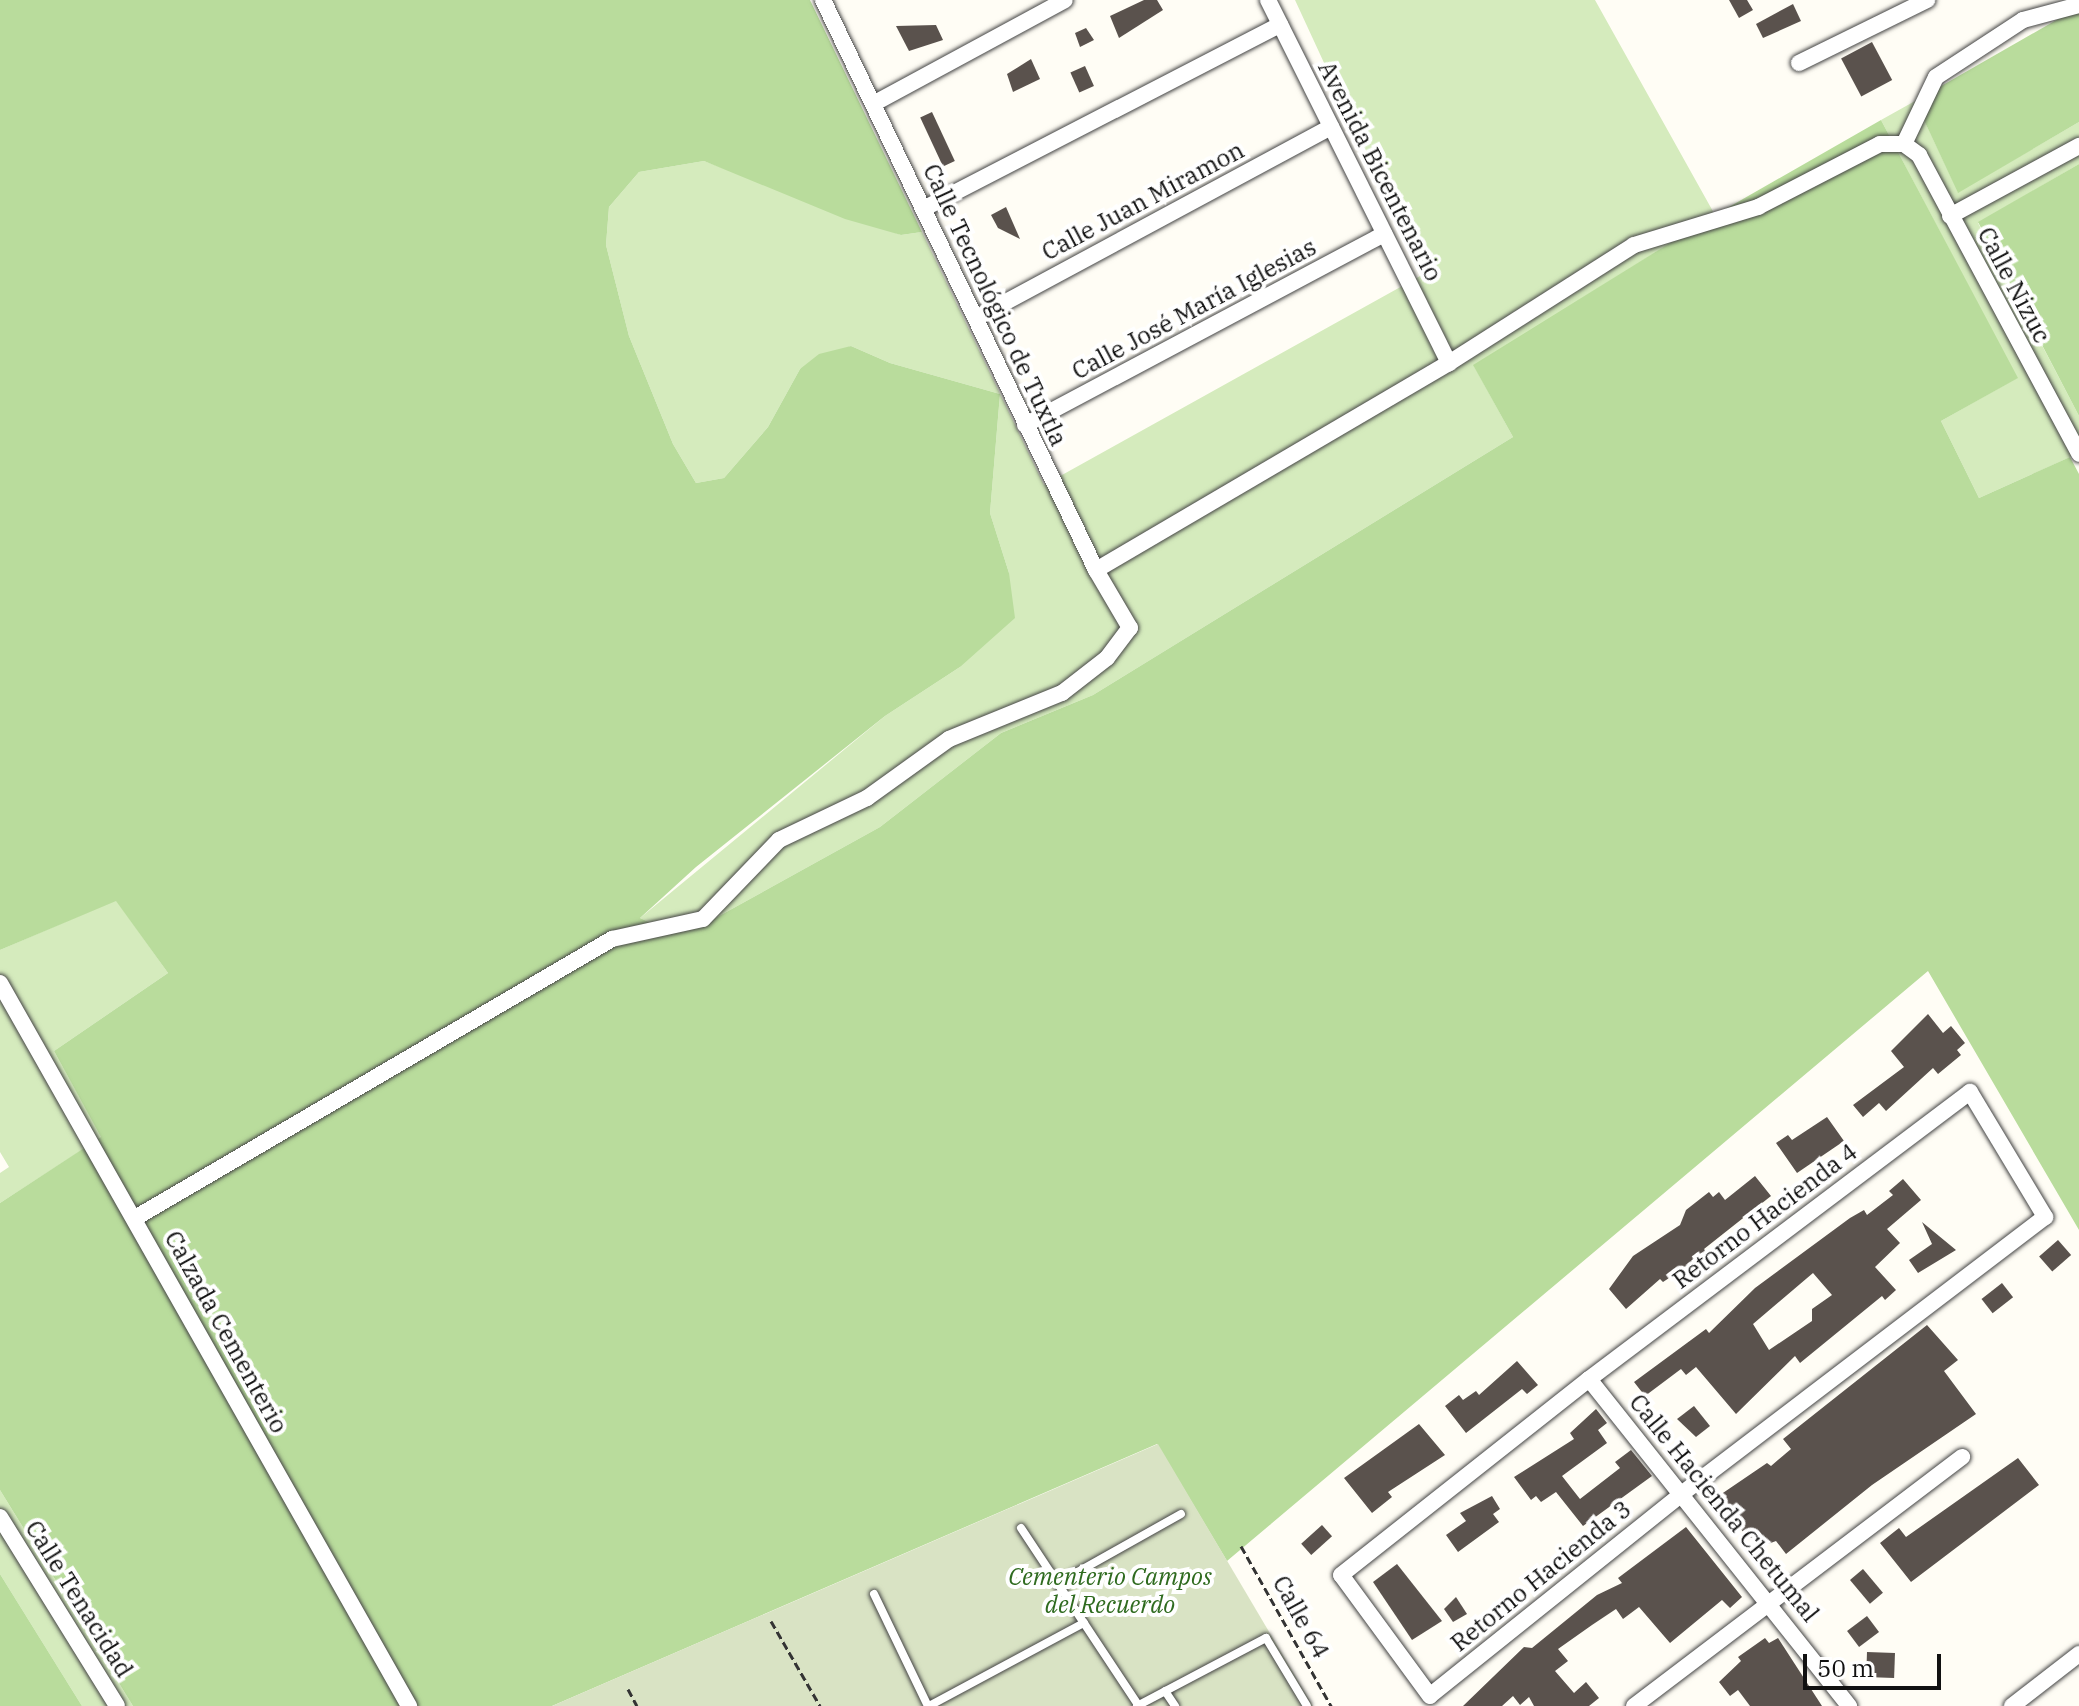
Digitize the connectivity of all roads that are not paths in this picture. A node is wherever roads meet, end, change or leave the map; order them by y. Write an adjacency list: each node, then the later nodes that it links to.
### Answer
1 (1065, 0): 8 (street)
2 (1268, 0): 6 (street, Avenida Bicentenario)
3 (1927, 0): 7 (street)
4 (825, 1): 8 (street, Calle Tecnológico de Tuxtla)
5 (2079, 5): 10 (street)
6 (1280, 25): 9 (street, Avenida Bicentenario); 12 (street)
7 (1799, 63)
8 (873, 104): 12 (street, Calle Tecnológico de Tuxtla)
9 (1331, 127): 14 (street, Avenida Bicentenario); 15 (street, Calle Juan Miramon)
10 (1904, 144): 13 (street, Calle Nizuc); 16 (street)
11 (2079, 146): 13 (street)
12 (923, 209): 15 (street, Calle Tecnológico de Tuxtla)
13 (1950, 216): 18 (street, Calle Nizuc)
14 (1384, 234): 16 (street, Avenida Bicentenario); 17 (street, Calle José María Iglesias)
15 (978, 317): 17 (street, Calle Tecnológico de Tuxtla)
16 (1449, 363): 19 (street)
17 (1025, 425): 19 (street, Calle Tecnológico de Tuxtla)
18 (2079, 454)
19 (1096, 570): 21 (street, Calle Tecnológico de Tuxtla)
20 (0, 983): 21 (street, Calzada Cementerio)
21 (135, 1218): 35 (street, Calzada Cementerio)
22 (1589, 1379): 24 (street, Calle Hacienda Chetumal); 24 (street, Retorno Hacienda 3); 24 (street, Retorno Hacienda 4)
23 (1962, 1457): 30 (street)
24 (1683, 1493): 30 (street, Calle Hacienda Chetumal)
25 (1181, 1514): 28 (lane)
26 (0, 1517): 34 (street, Calle Tenacidad)
27 (1021, 1528): 28 (lane)
28 (1058, 1583): 31 (lane)
29 (874, 1594): 36 (lane)
30 (1768, 1600): 40 (street); 41 (street, Calle Hacienda Chetumal)
31 (1084, 1623): 36 (lane); 37 (lane)
32 (2079, 1654): 42 (street)
33 (1165, 1691): 37 (lane); 38 (lane); 39 (lane)
34 (117, 1706)
35 (409, 1706)
36 (928, 1706)
37 (1138, 1706)
38 (1175, 1706)
39 (1307, 1706)
40 (1634, 1706)
41 (1849, 1706)
42 (2012, 1706)

